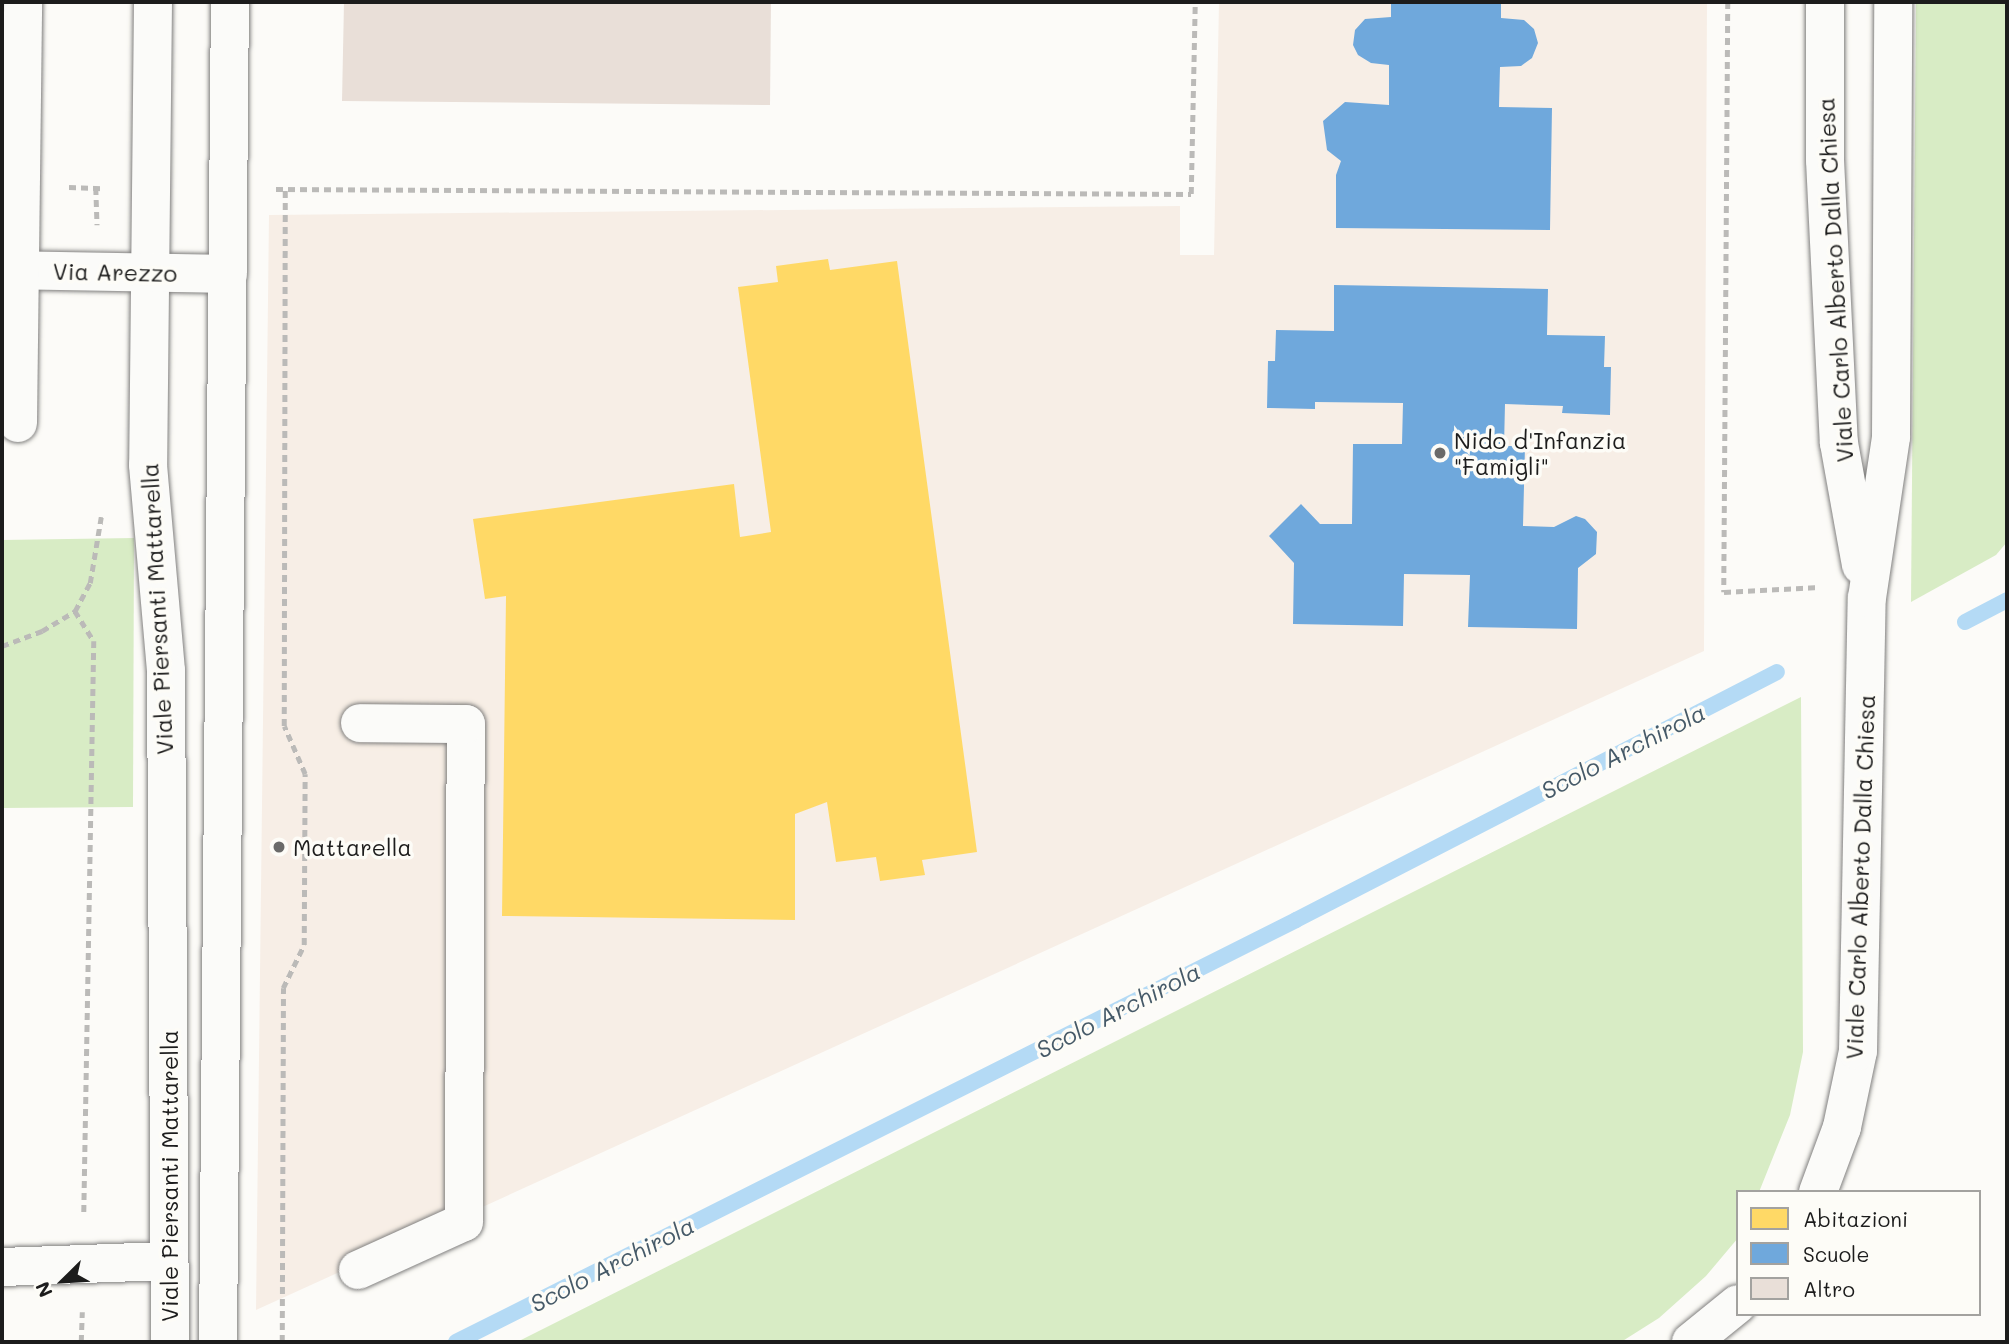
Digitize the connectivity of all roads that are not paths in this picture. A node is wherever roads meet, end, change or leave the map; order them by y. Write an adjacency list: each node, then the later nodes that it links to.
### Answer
1 (23, 2): 6 (street)
2 (153, 2): 7 (street, Viale Piersanti Mattarella)
3 (230, 2): 8 (street)
4 (1825, 2): 10 (street, Viale Carlo Alberto Dalla Chiesa)
5 (1893, 2): 10 (street, Viale Carlo Alberto Dalla Chiesa)
6 (10, 270): 7 (street, Via Arezzo); 9 (street)
7 (150, 273): 8 (street, Via Arezzo); 13 (street, Viale Piersanti Mattarella)
8 (228, 274): 18 (street)
9 (18, 423)
10 (1866, 592): 12 (street, Viale Carlo Alberto Dalla Chiesa)
11 (360, 723): 15 (street)
12 (1819, 1190)
13 (169, 1261): 14 (street); 17 (street, Viale Piersanti Mattarella)
14 (2, 1267)
15 (358, 1269)
16 (1736, 1306): 19 (street)
17 (170, 1342)
18 (218, 1342)
19 (1691, 1342)

